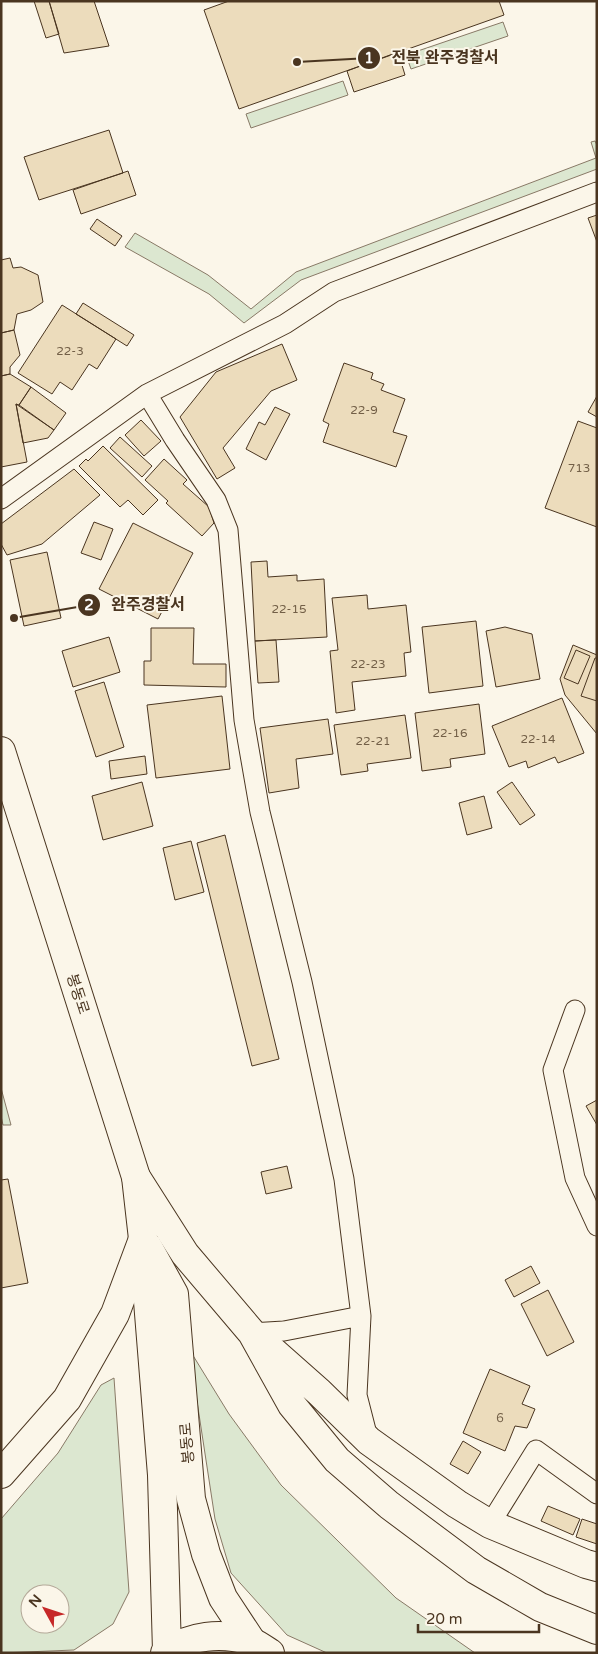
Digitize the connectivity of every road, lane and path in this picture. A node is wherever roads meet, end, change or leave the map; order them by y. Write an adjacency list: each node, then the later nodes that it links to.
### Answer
1 (597, 192): 2 (lane)
2 (147, 394): 3 (lane); 9 (lane)
3 (1, 498)
4 (1, 751): 6 (street, 봉동로)
5 (575, 1010): 7 (lane)
6 (136, 1177): 8 (street, 봉동로); 10 (street)
7 (597, 1226)
8 (143, 1239): 12 (street); 17 (street, 봉동로); 18 (street, 봉동로)
9 (361, 1316): 10 (lane); 11 (lane)
10 (252, 1333): 11 (street); 16 (street)
11 (369, 1440): 14 (street)
12 (1, 1474)
13 (597, 1494): 14 (lane)
14 (490, 1524): 15 (street)
15 (597, 1567)
16 (597, 1630)
17 (261, 1647): 18 (street)
18 (166, 1652)

